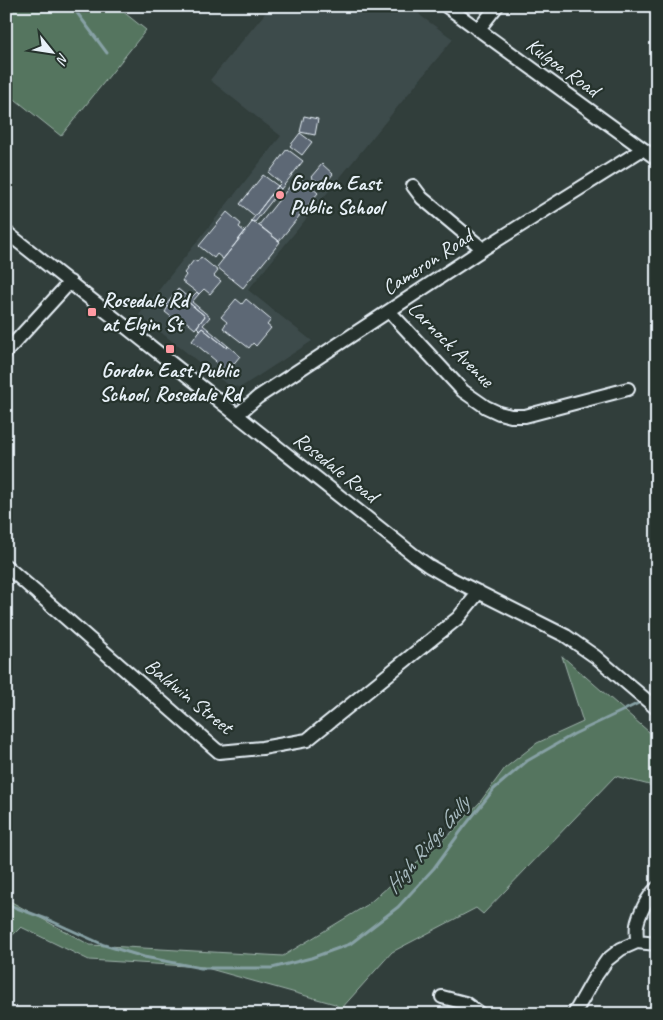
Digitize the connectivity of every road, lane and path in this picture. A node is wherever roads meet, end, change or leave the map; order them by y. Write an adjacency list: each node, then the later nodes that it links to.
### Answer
1 (446, 6): 3 (street, Kulgoa Road)
2 (497, 6): 3 (street)
3 (478, 30): 4 (street, Kulgoa Road)
4 (643, 149): 5 (street, Kulgoa Road); 8 (street, Cameron Road)
5 (657, 159)
6 (413, 186): 8 (street)
7 (6, 232): 9 (street, Rosedale Road)
8 (483, 249): 10 (street, Cameron Road)
9 (70, 282): 11 (street); 13 (street, Rosedale Road)
10 (389, 311): 12 (street, Larnock Avenue); 13 (street, Cameron Road)
11 (6, 352)
12 (628, 389)
13 (237, 415): 15 (street, Rosedale Road)
14 (6, 566): 15 (street, Baldwin Street)
15 (479, 592): 16 (street, Rosedale Road)
16 (657, 709)
17 (657, 888): 18 (street)
18 (637, 942): 19 (street); 22 (street)
19 (657, 944)
20 (442, 997): 21 (street)
21 (480, 1014)
22 (574, 1014)

